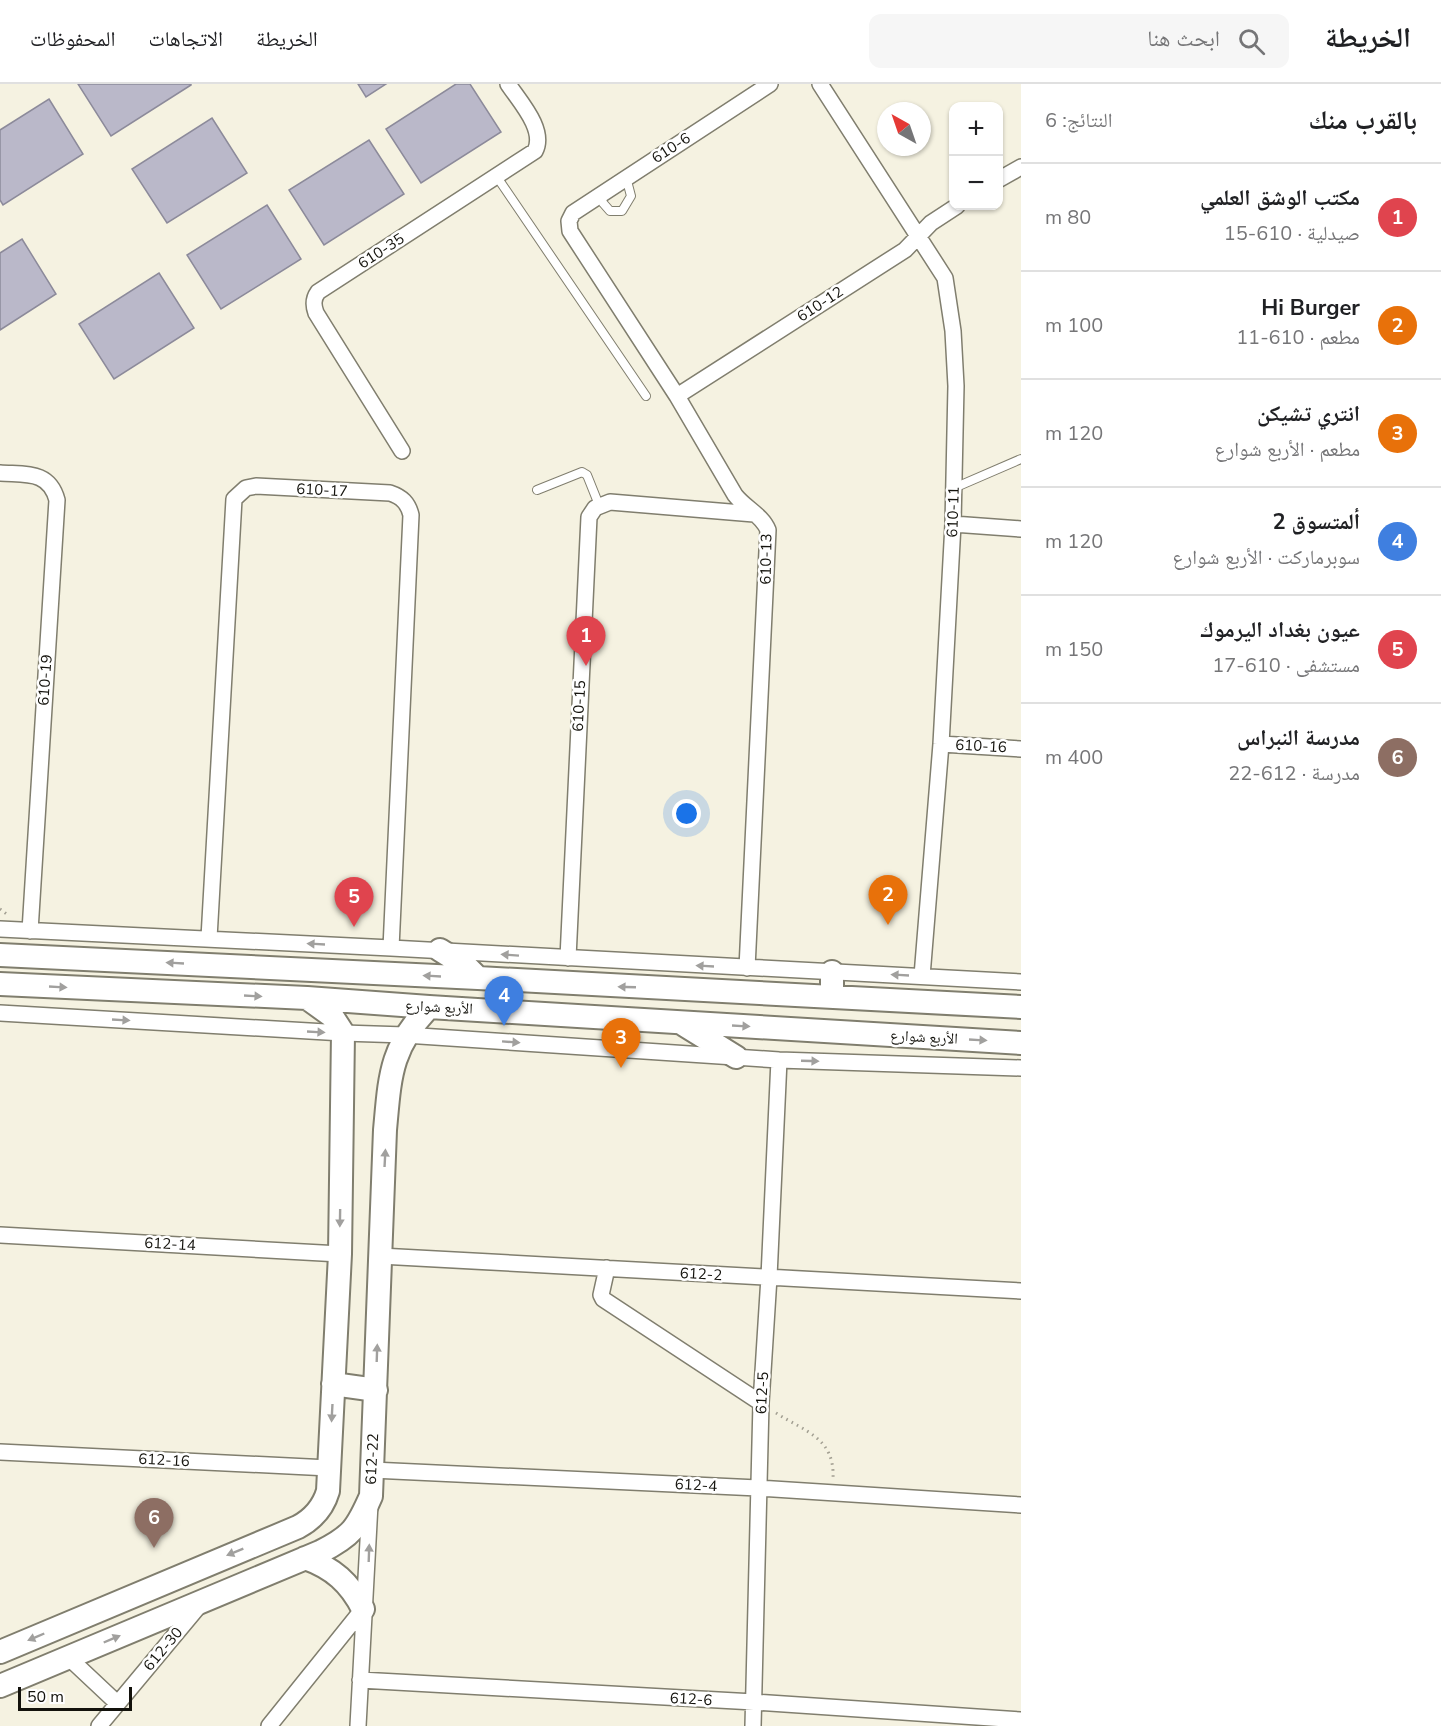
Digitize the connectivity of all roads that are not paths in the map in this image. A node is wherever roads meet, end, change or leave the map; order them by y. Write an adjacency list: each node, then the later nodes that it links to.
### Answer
1 (508, 84): 5 (street, 610-35)
2 (770, 84): 6 (street, 610-6)
3 (820, 84): 11 (street, 610-11)
4 (1021, 167): 7 (street)
5 (496, 177): 12 (lane); 14 (street, 610-35)
6 (626, 177): 8 (street, 610-6); 8 (lane)
7 (1003, 178)
8 (601, 194): 10 (street, 610-6)
9 (950, 210): 11 (street, 610-12)
10 (573, 213): 13 (street, 610-13)
11 (918, 236): 13 (street, 610-12); 17 (street, 610-11)
12 (646, 396)
13 (677, 396): 20 (street, 610-13)
14 (402, 451)
15 (1021, 459): 17 (lane)
16 (0, 473): 26 (street, 610-19)
17 (954, 488): 21 (street, 610-11)
18 (537, 490): 19 (lane)
19 (600, 505): 20 (street); 31 (street, 610-15)
20 (754, 514): 32 (street, 610-13)
21 (953, 525): 22 (street); 23 (street, 610-11)
22 (1021, 529)
23 (941, 744): 24 (street, 610-16); 34 (street, 610-11)
24 (1021, 748)
25 (0, 929): 26 (street)
26 (30, 931): 27 (street)
27 (209, 938): 28 (street, one-way to 27); 28 (street, 610-17)
28 (391, 948): 29 (street)
29 (440, 950): 31 (street, one-way to 29); 35 (main road)
30 (0, 955): 35 (main road, الأربع شوارع, one-way to 30)
31 (568, 958): 32 (street, one-way to 31)
32 (747, 968): 33 (street)
33 (832, 972): 34 (street, one-way to 33); 40 (main road)
34 (922, 976): 37 (street)
35 (478, 978): 36 (main road, الأربع شوارع)
36 (556, 982): 39 (main road, الأربع شوارع); 45 (main road)
37 (1021, 982)
38 (0, 984): 41 (main road, الأربع شوارع, one-way to 41)
39 (597, 986): 40 (main road, الأربع شوارع, one-way to 39); 46 (main road)
40 (832, 997): 43 (main road, الأربع شوارع)
41 (307, 998): 42 (main road, الأربع شوارع); 48 (main road)
42 (429, 1007): 45 (main road, الأربع شوارع); 49 (main road, 612-22)
43 (1021, 1007)
44 (0, 1013): 48 (street, one-way to 48)
45 (548, 1013): 46 (main road, الأربع شوارع)
46 (594, 1016): 47 (main road, الأربع شوارع)
47 (680, 1022): 50 (main road, الأربع شوارع, one-way to 50); 51 (main road)
48 (343, 1033): 49 (street); 55 (main road, one-way to 55)
49 (405, 1035): 51 (street, one-way to 51); 56 (main road, 612-22, one-way to 49)
50 (1021, 1042)
51 (736, 1057): 52 (street)
52 (779, 1060): 53 (street, one-way to 53); 58 (street, 612-5)
53 (1021, 1068)
54 (0, 1235): 55 (street, 612-14)
55 (340, 1254): 60 (main road)
56 (380, 1256): 57 (street, 612-2); 61 (main road, 612-22, one-way to 56)
57 (607, 1268): 58 (street, 612-2); 62 (street)
58 (769, 1277): 59 (street, 612-2); 62 (street, 612-5)
59 (1021, 1291)
60 (333, 1384): 61 (main road); 64 (main road, one-way to 64)
61 (376, 1390): 65 (main road, 612-22)
62 (761, 1403): 66 (street, 612-5)
63 (0, 1452): 64 (street, 612-16)
64 (329, 1468): 72 (main road, one-way to 72)
65 (372, 1470): 66 (street, 612-4); 67 (main road, 612-22)
66 (758, 1488): 68 (street, 612-4); 76 (street, 612-5)
67 (371, 1496): 69 (main road, 612-22); 71 (street, one-way to 67)
68 (1021, 1505)
69 (305, 1558): 70 (main road, 612-22); 71 (main road)
70 (204, 1599): 73 (main road, 612-22, one-way to 70); 77 (street, 612-30)
71 (363, 1609): 74 (street); 80 (street)
72 (0, 1652)
73 (68, 1657): 75 (main road, 612-22); 77 (street)
74 (360, 1680): 76 (street, 612-6); 81 (street)
75 (0, 1686)
76 (754, 1702): 78 (street, 612-6); 82 (street, 612-5)
77 (117, 1703): 79 (street, 612-30)
78 (1021, 1720)
79 (99, 1726)
80 (269, 1726)
81 (358, 1726)
82 (753, 1726)

